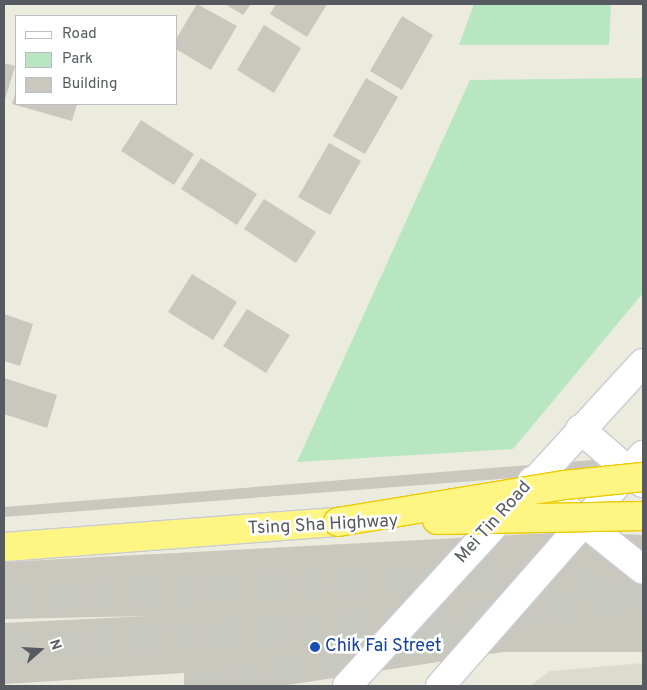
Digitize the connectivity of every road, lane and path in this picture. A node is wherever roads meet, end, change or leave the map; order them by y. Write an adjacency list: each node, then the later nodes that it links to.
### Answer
1 (643, 363): 2 (main road, Mei Tin Road)
2 (580, 429): 3 (main road); 4 (main road, Mei Tin Road)
3 (640, 472): 6 (highway, bridge); 7 (main road)
4 (532, 482): 7 (main road); 10 (main road, Mei Tin Road)
5 (643, 516): 6 (highway, Tsing Sha Highway, bridge)
6 (338, 522): 8 (highway, Tsing Sha Highway)
7 (584, 525): 9 (main road); 11 (main road)
8 (4, 547)
9 (643, 570)
10 (346, 686)
11 (440, 686)

